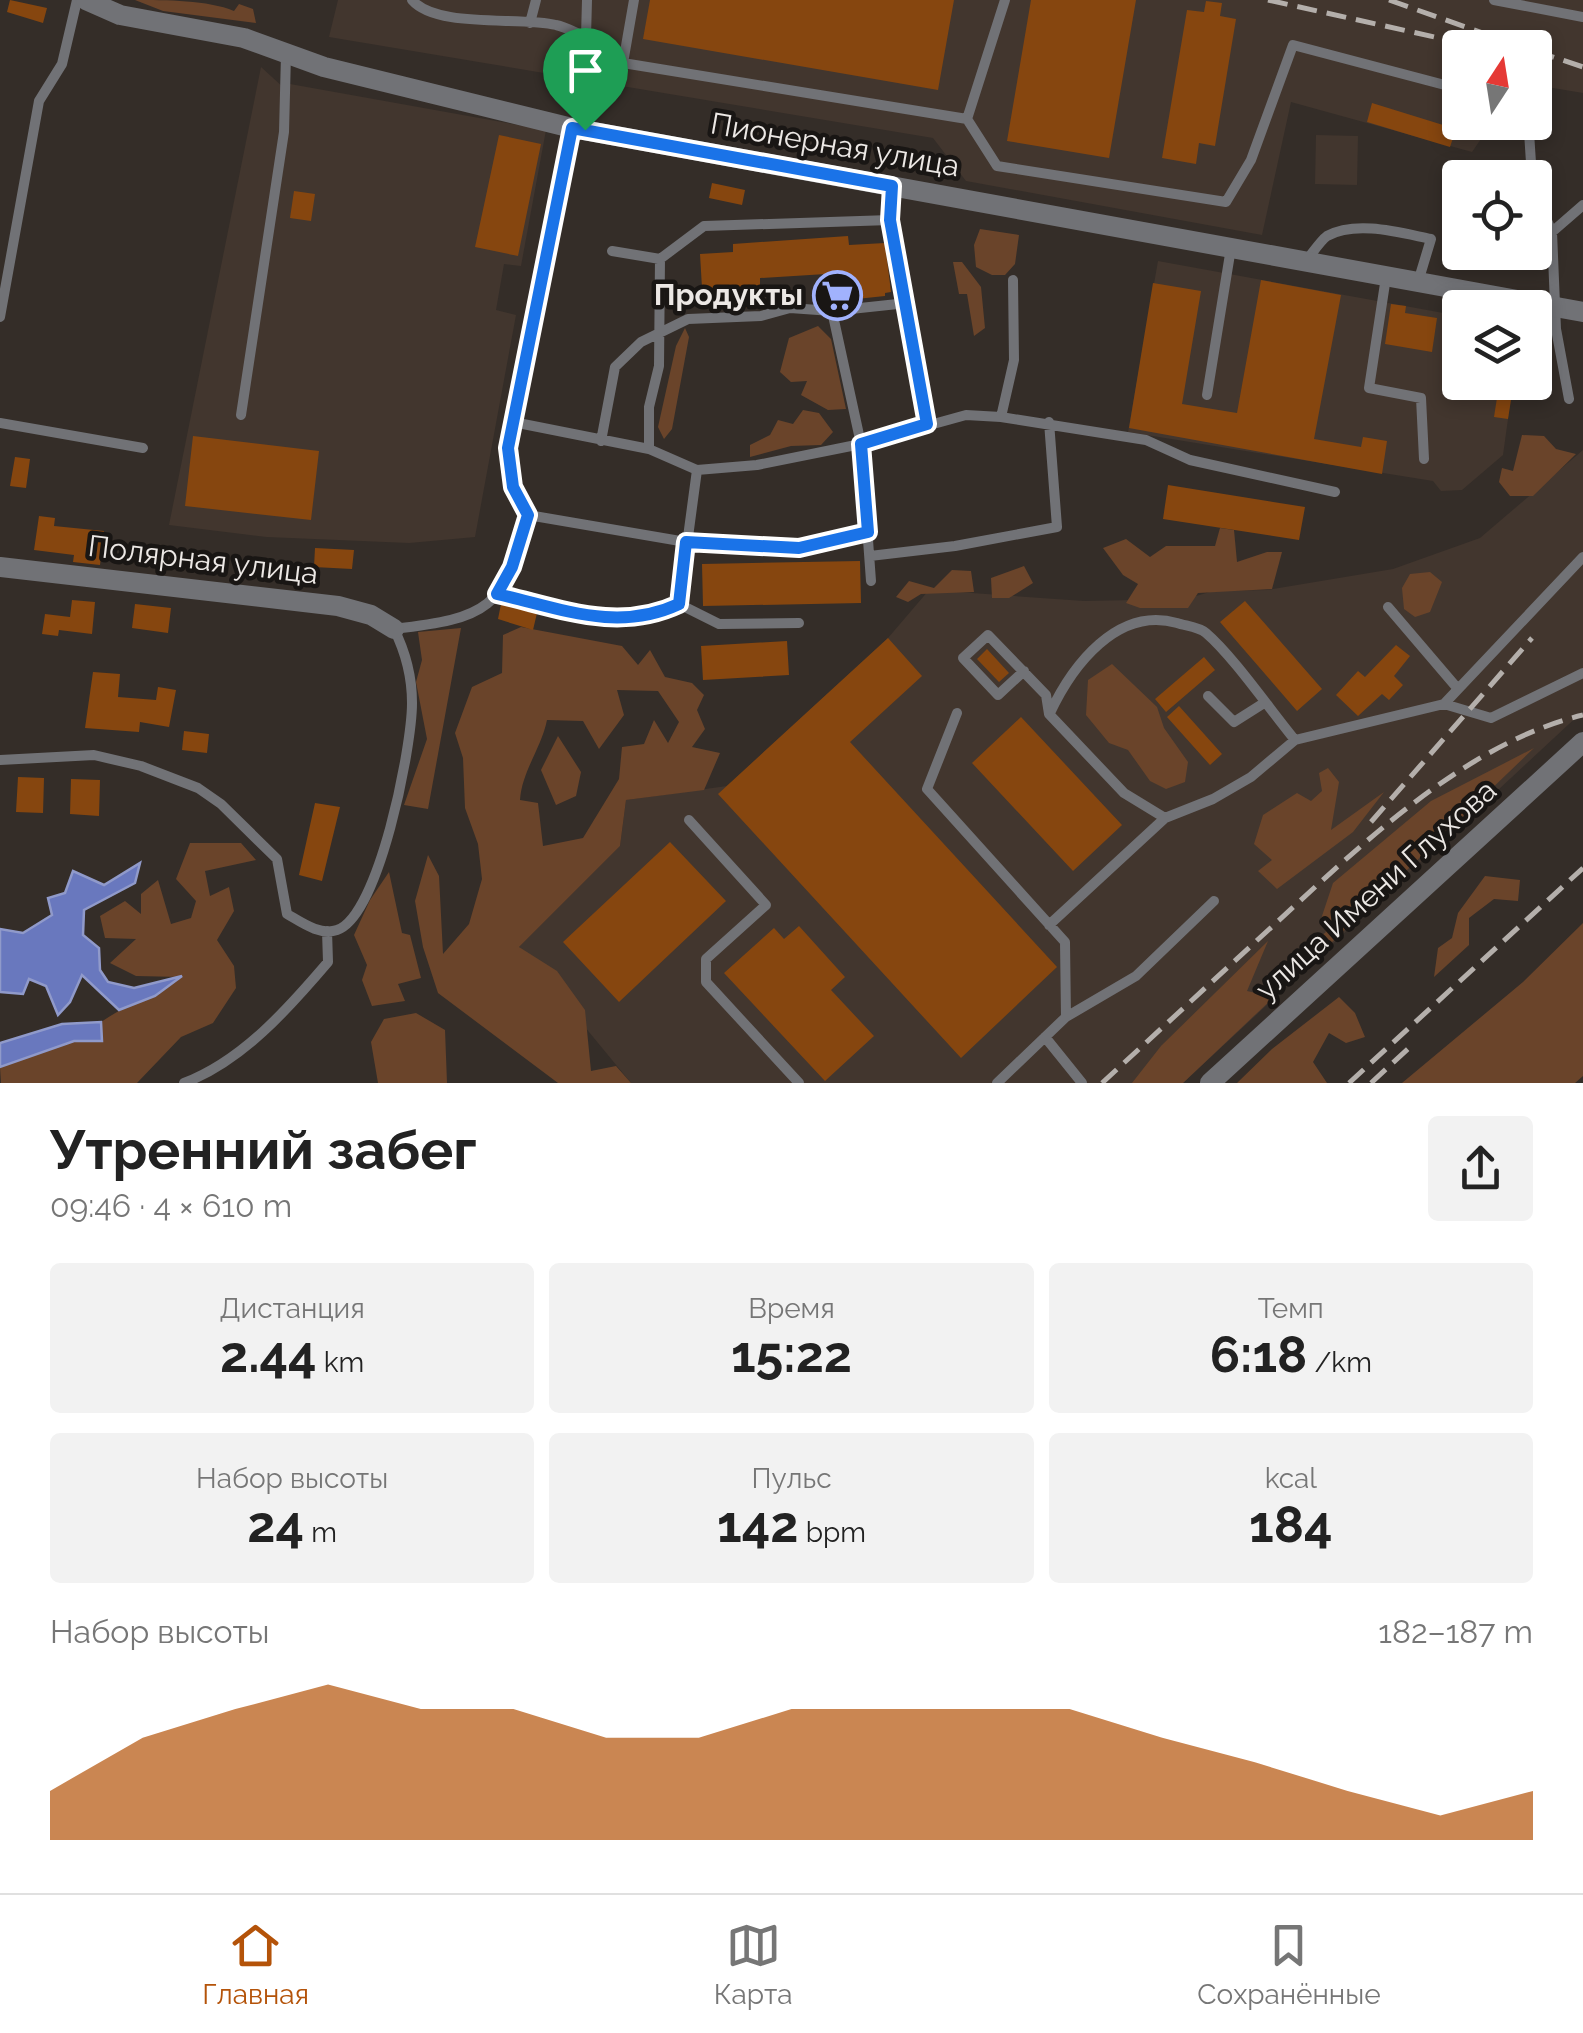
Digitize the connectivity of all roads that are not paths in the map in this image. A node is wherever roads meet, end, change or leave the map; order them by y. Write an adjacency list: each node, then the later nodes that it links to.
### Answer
1 (77, 0): 31 (lane)
2 (86, 0): 12 (street, Пионерная улица)
3 (412, 0): 10 (lane)
4 (536, 0): 10 (lane)
5 (587, 0): 11 (lane)
6 (634, 0): 14 (lane)
7 (1004, 0): 14 (lane)
8 (1494, 0): 9 (lane)
9 (1583, 16)
10 (530, 22): 11 (lane)
11 (586, 36): 15 (lane)
12 (286, 53): 15 (street, Пионерная улица); 35 (lane)
13 (1442, 83): 14 (lane)
14 (967, 118)
15 (578, 129): 16 (street, Пионерная улица); 37 (lane)
16 (892, 186): 18 (lane); 20 (street, Пионерная улица)
17 (1583, 206): 19 (lane)
18 (890, 220): 22 (lane); 27 (lane)
19 (1552, 232): 28 (lane)
20 (1230, 248): 23 (street, Пионерная улица); 33 (lane)
21 (612, 251): 22 (lane)
22 (660, 259): 32 (lane)
23 (1306, 262): 24 (street, Пионерная улица); 26 (lane)
24 (1386, 276): 26 (street, Пионерная улица); 45 (lane)
25 (1014, 280): 36 (lane)
26 (1418, 282): 28 (street, Пионерная улица)
27 (906, 303): 29 (lane); 40 (lane)
28 (1556, 307): 30 (street, Пионерная улица); 34 (lane)
29 (832, 311): 32 (lane); 42 (lane)
30 (1583, 312)
31 (0, 317)
32 (660, 332): 41 (lane); 44 (lane)
33 (1207, 395)
34 (1569, 399)
35 (241, 415)
36 (1001, 418): 38 (lane); 40 (lane)
37 (514, 422): 41 (lane); 48 (lane)
38 (1048, 422): 47 (lane); 51 (lane)
39 (0, 423): 43 (lane)
40 (927, 424): 42 (lane)
41 (601, 442): 44 (lane)
42 (861, 444): 46 (lane); 49 (lane)
43 (143, 448)
44 (649, 449): 46 (lane)
45 (1424, 460)
46 (697, 470): 50 (lane)
47 (1335, 492)
48 (528, 515): 50 (lane); 55 (lane)
49 (868, 532): 50 (lane); 51 (lane)
50 (686, 542): 56 (lane)
51 (870, 556): 54 (lane)
52 (1583, 557): 62 (lane)
53 (0, 567): 59 (street, Полярная улица)
54 (871, 580)
55 (497, 594): 56 (lane); 59 (lane)
56 (679, 604): 58 (lane)
57 (1388, 607): 62 (lane)
58 (799, 623)
59 (394, 629): 75 (lane)
60 (1024, 671): 60 (lane); 67 (lane)
61 (1583, 673): 65 (lane)
62 (1458, 689): 65 (lane)
63 (1208, 696): 64 (lane)
64 (1264, 703): 67 (lane); 68 (lane)
65 (1444, 704): 68 (lane)
66 (957, 713): 74 (lane)
67 (1049, 714): 71 (lane)
68 (1295, 740): 71 (lane)
69 (1583, 742): 82 (street, улица Имени Глухова)
70 (0, 760): 75 (lane)
71 (1165, 818): 74 (lane)
72 (688, 820): 79 (lane)
73 (1214, 901): 76 (lane)
74 (1049, 925): 76 (lane)
75 (326, 932): 78 (lane)
76 (1066, 1017): 77 (lane)
77 (1045, 1037): 80 (lane); 81 (lane)
78 (184, 1083)
79 (799, 1083)
80 (997, 1083)
81 (1082, 1083)
82 (1210, 1083)

